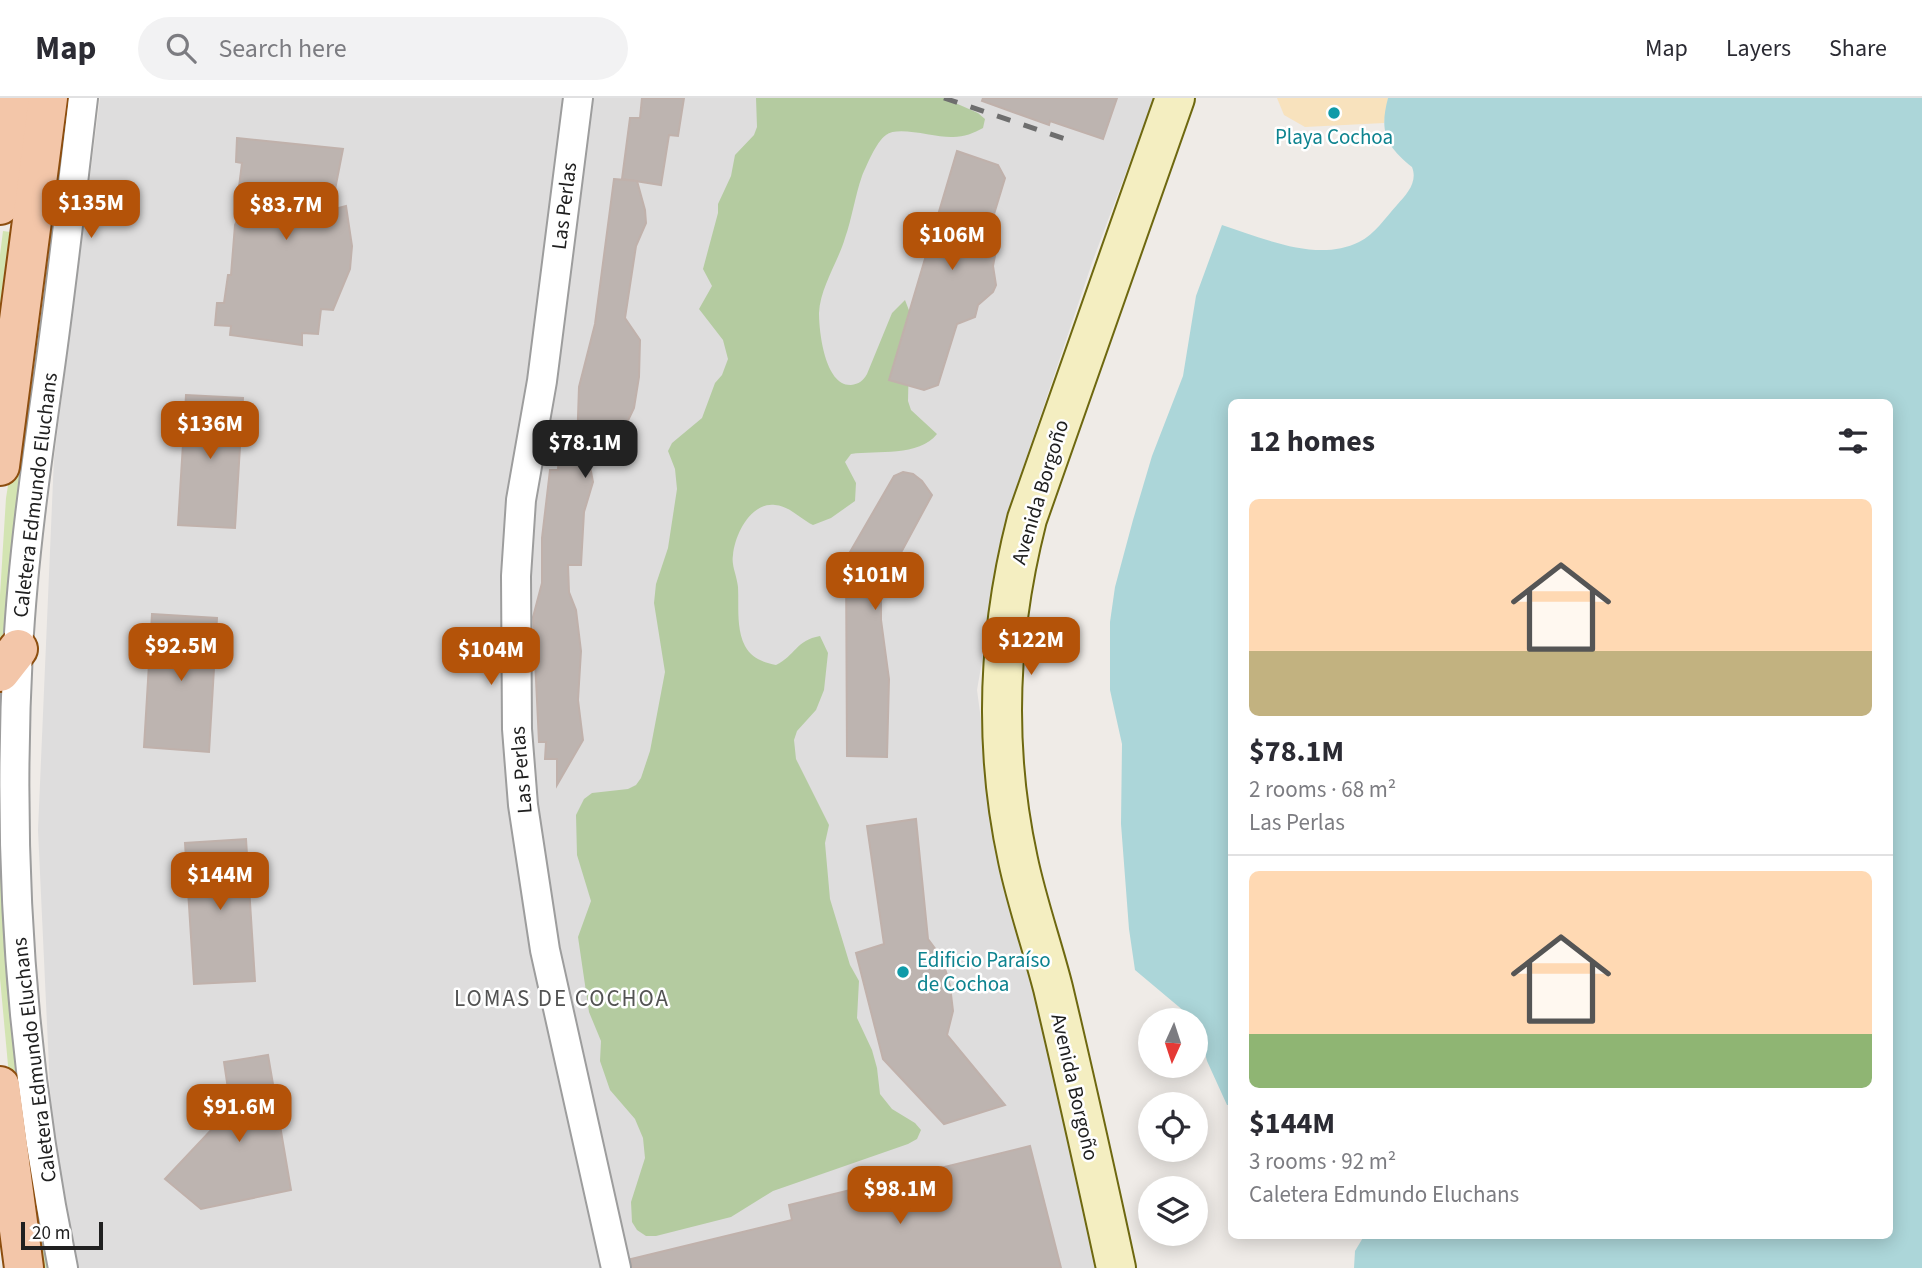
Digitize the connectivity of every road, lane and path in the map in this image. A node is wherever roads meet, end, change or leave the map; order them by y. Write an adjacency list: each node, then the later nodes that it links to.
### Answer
1 (14, 98): 6 (main road)
2 (48, 98): 7 (main road)
3 (83, 98): 8 (street, Caletera Edmundo Eluchans)
4 (578, 98): 12 (street, Las Perlas)
5 (1175, 98): 13 (main road, Avenida Borgoño)
6 (0, 205)
7 (0, 466)
8 (9, 661): 11 (street, Caletera Edmundo Eluchans)
9 (0, 1086): 10 (main road)
10 (24, 1268)
11 (63, 1268)
12 (616, 1268)
13 (1116, 1268)

